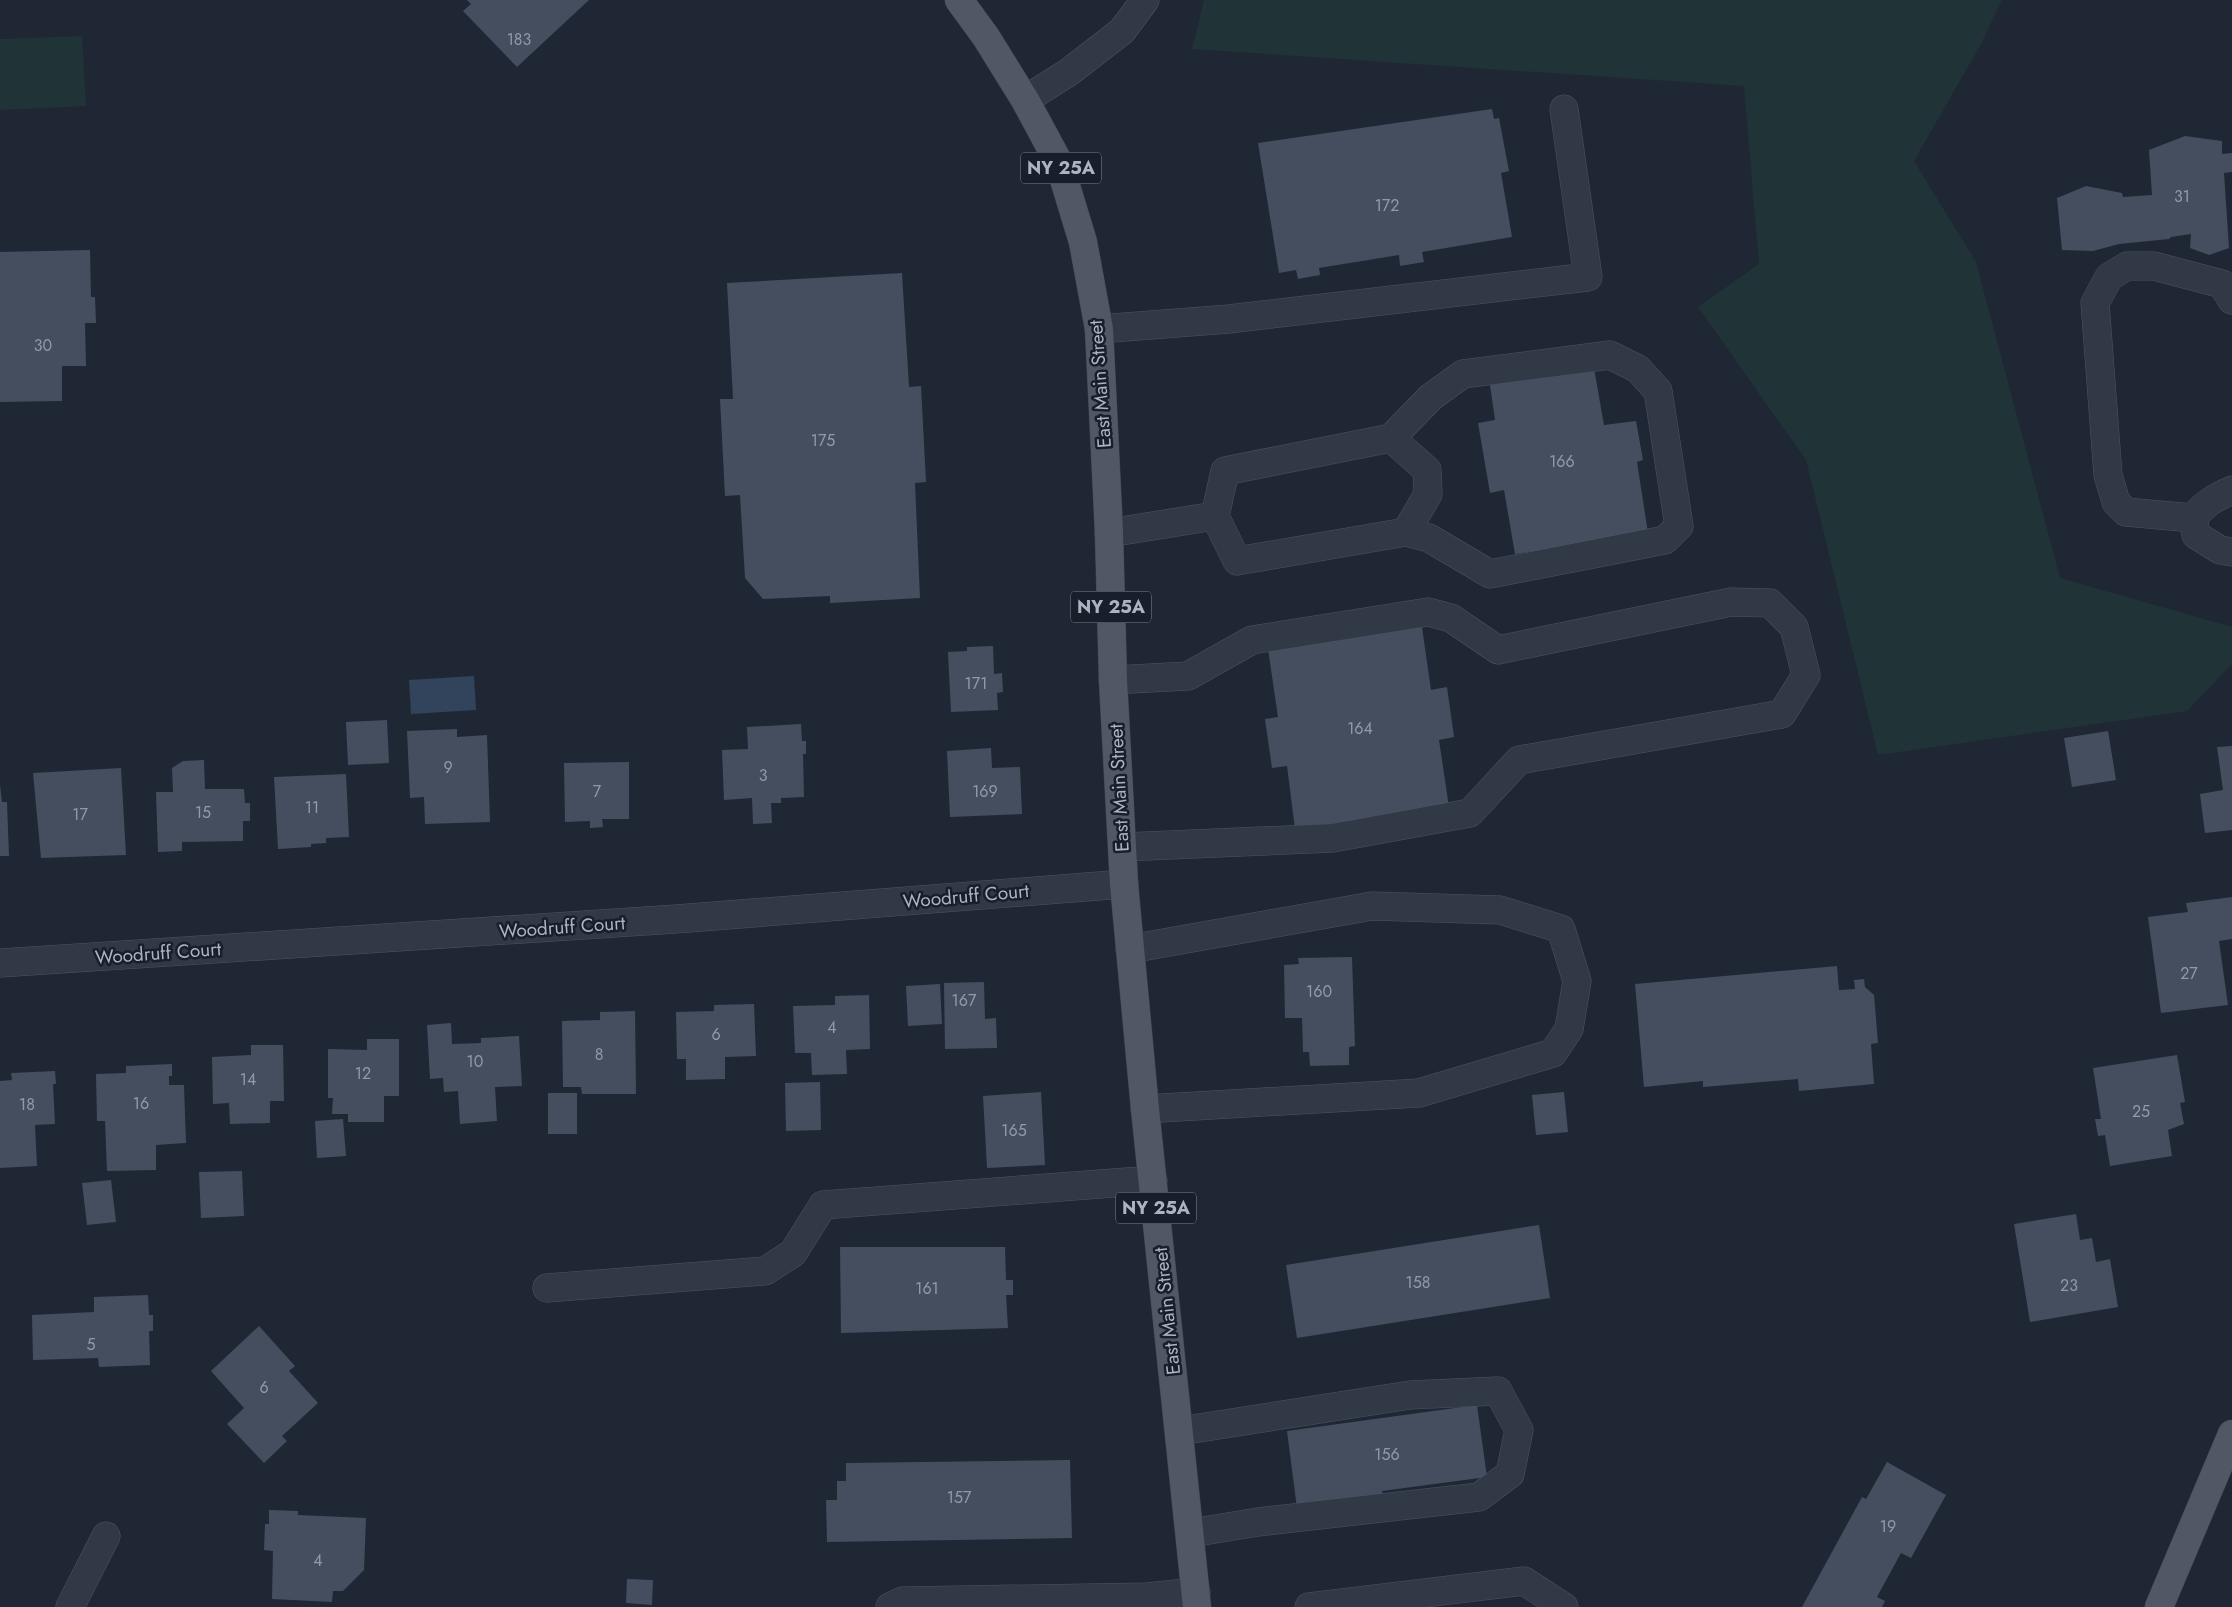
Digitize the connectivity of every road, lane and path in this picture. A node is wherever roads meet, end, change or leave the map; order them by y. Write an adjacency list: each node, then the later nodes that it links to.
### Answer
1 (959, 0): 3 (main road, East Main Street / NY 25A)
2 (1145, 0): 3 (street)
3 (1025, 100): 6 (main road, East Main Street / NY 25A)
4 (1564, 109): 6 (street)
5 (2232, 300): 10 (street)
6 (1099, 330): 12 (main road, East Main Street / NY 25A)
7 (1391, 438): 9 (street); 11 (street); 11 (street)
8 (2232, 490): 10 (street)
9 (1215, 516): 11 (street); 12 (street)
10 (2193, 518): 13 (street)
11 (1406, 532)
12 (1109, 533): 14 (main road, East Main Street / NY 25A)
13 (2232, 552)
14 (1113, 680): 15 (main road, East Main Street / NY 25A); 15 (street)
15 (1123, 847): 16 (main road, East Main Street / NY 25A)
16 (1124, 884): 17 (main road, East Main Street / NY 25A); 18 (street, Woodruff Court)
17 (1130, 949): 19 (main road, East Main Street / NY 25A); 19 (street)
18 (0, 963)
19 (1145, 1110): 20 (main road, East Main Street / NY 25A)
20 (1153, 1180): 21 (street); 22 (main road, East Main Street / NY 25A)
21 (547, 1288)
22 (1180, 1431): 24 (main road, East Main Street / NY 25A); 24 (street)
23 (2232, 1434): 29 (main road)
24 (1191, 1532): 26 (main road, East Main Street / NY 25A)
25 (106, 1536): 30 (street)
26 (1196, 1600): 27 (street)
27 (964, 1603): 31 (street)
28 (1319, 1606): 32 (street)
29 (2162, 1606)
30 (70, 1607)
31 (890, 1607)
32 (1564, 1607)

